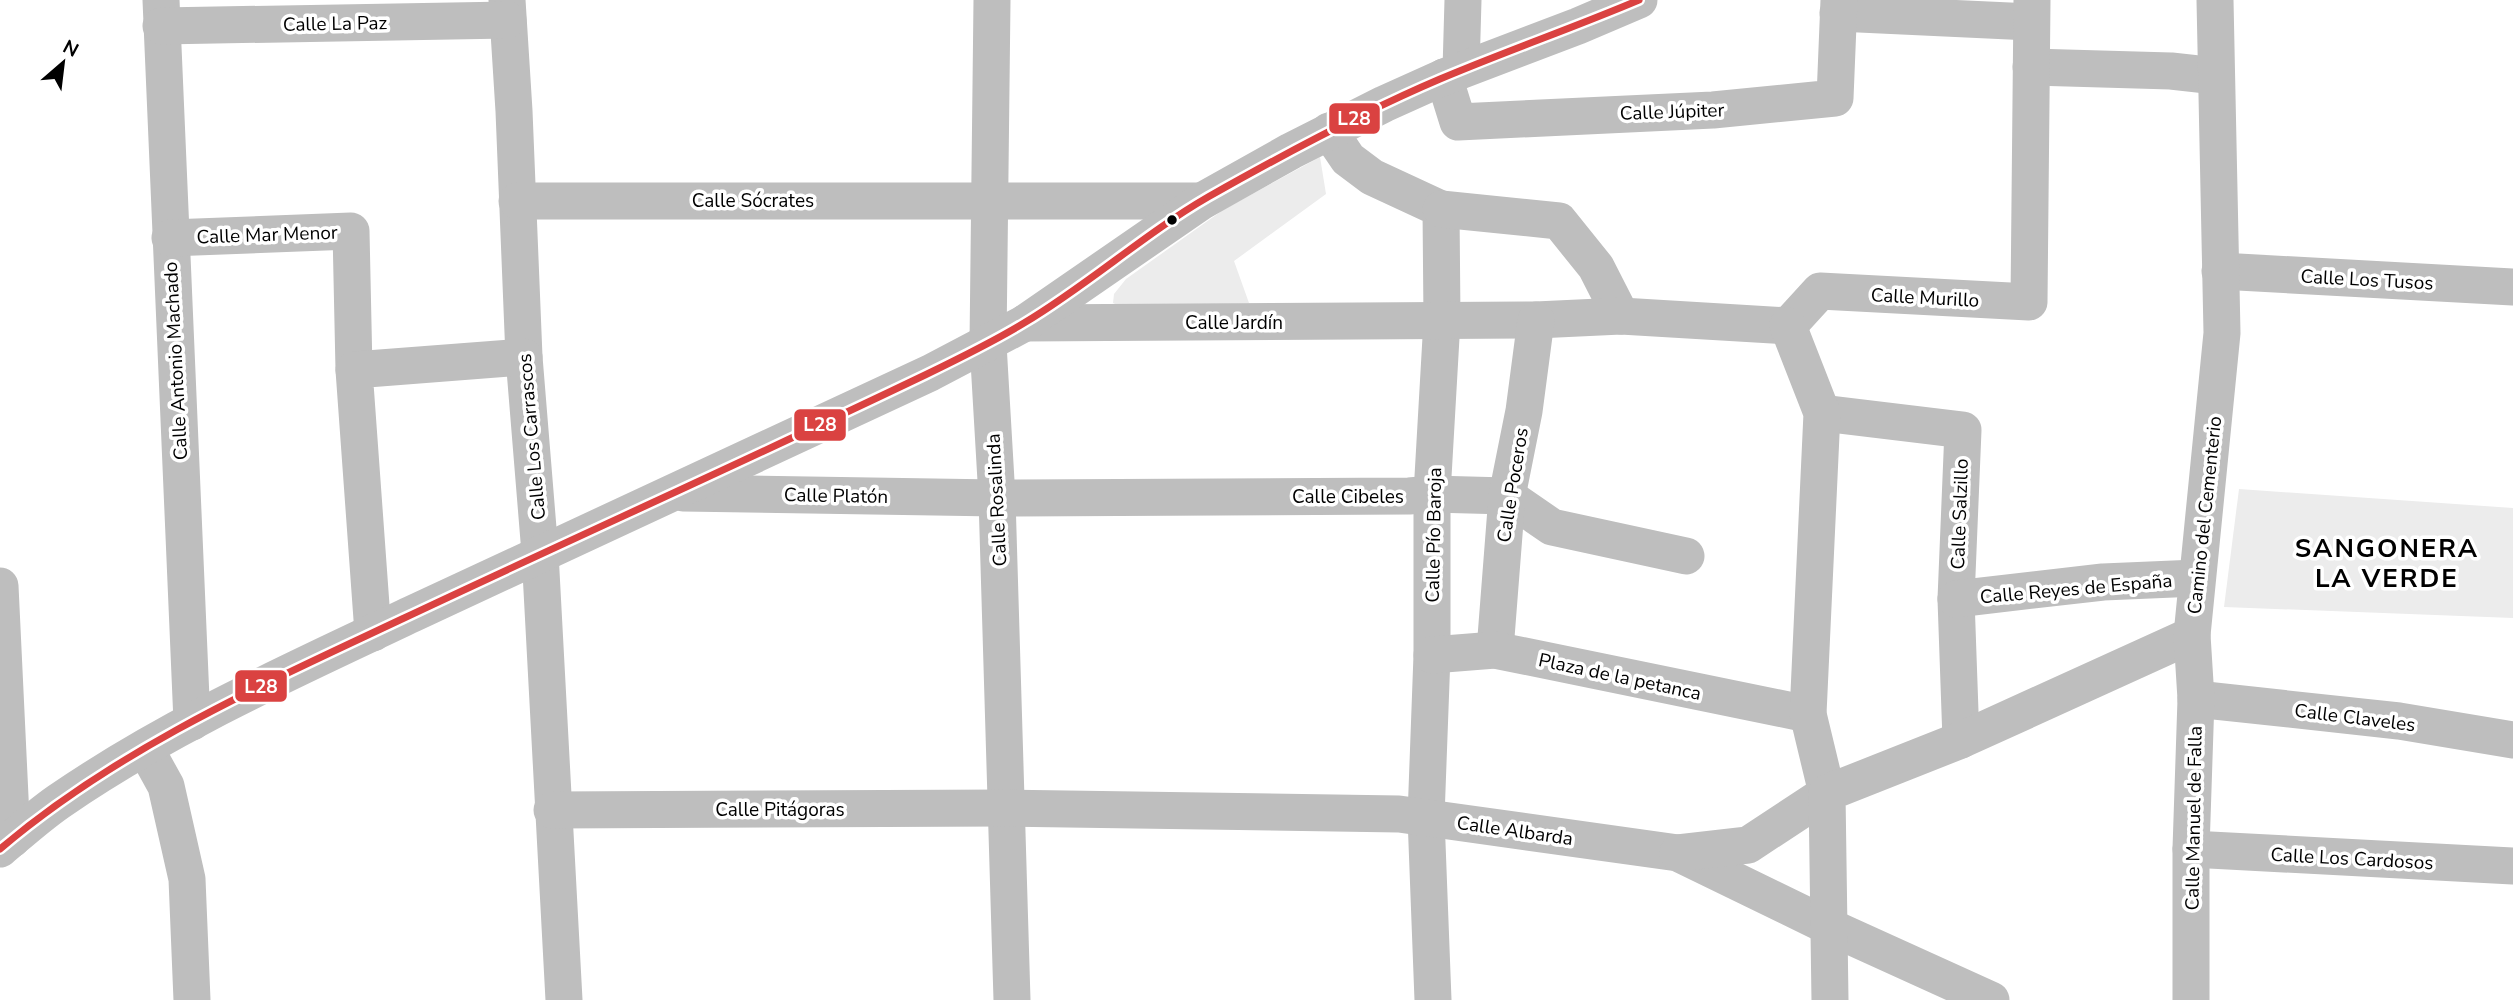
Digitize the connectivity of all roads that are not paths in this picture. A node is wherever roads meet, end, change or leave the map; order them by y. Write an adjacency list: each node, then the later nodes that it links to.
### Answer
1 (992, 0): 13 (street, Calle Rosalinda)
2 (1463, 0): 10 (street)
3 (1639, 0): 10 (street)
4 (2215, 0): 11 (street, Camino del Cementerio)
5 (1839, 7): 7 (street); 10 (street, Calle Júpiter)
6 (507, 10): 8 (street, Calle La Paz); 14 (street, Calle Los Carrascos)
7 (2031, 11): 9 (street, Calle Murillo)
8 (161, 13): 17 (street, Calle Antonio Machado)
9 (2031, 67): 11 (street); 24 (street, Calle Murillo)
10 (1452, 73): 12 (street)
11 (2216, 76): 18 (street, Camino del Cementerio)
12 (1329, 131): 15 (street); 16 (street)
13 (988, 200): 14 (street, Calle Sócrates); 15 (street, Calle Sócrates); 25 (street, Calle Rosalinda)
14 (517, 201): 26 (street, Calle Los Carrascos)
15 (1202, 201): 23 (street)
16 (1441, 209): 20 (street); 21 (street, Calle Pío Baroja)
17 (170, 238): 27 (street, Calle Mar Menor); 44 (street, Calle Antonio Machado)
18 (2221, 271): 19 (street, Calle Los Tusos); 35 (street, Camino del Cementerio)
19 (2513, 287)
20 (1621, 316): 22 (street); 24 (street)
21 (1442, 320): 22 (street, Calle Jardín); 23 (street, Calle Jardín); 30 (street, Calle Pío Baroja)
22 (1536, 320): 31 (street, Calle Poceros)
23 (1025, 323): 25 (street)
24 (1788, 326): 28 (street)
25 (988, 344): 29 (street); 32 (street, Calle Rosalinda)
26 (524, 357): 27 (street); 33 (street, Calle Los Carrascos)
27 (354, 370): 38 (street, Calle Mar Menor)
28 (1822, 413): 37 (street, Calle Salzillo); 43 (street)
29 (675, 492): 32 (street, Calle Platón); 33 (street)
30 (1432, 494): 31 (street, Calle Cibeles); 32 (street, Calle Cibeles); 41 (street, Calle Pío Baroja)
31 (1507, 496): 34 (street); 40 (street, Calle Poceros)
32 (998, 498): 49 (street, Calle Rosalinda)
33 (540, 553): 38 (street); 50 (street, Calle Los Carrascos)
34 (1686, 556)
35 (2197, 578): 37 (street, Calle Reyes de España); 39 (street, Camino del Cementerio)
36 (0, 586): 52 (street)
37 (1956, 599): 45 (street, Calle Salzillo)
38 (373, 633): 44 (street)
39 (2192, 635): 42 (street, Calle Manuel de Falla); 45 (street, Camino del Cementerio)
40 (1495, 650): 41 (street, Plaza de la petanca); 43 (street, Plaza de la petanca)
41 (1432, 654): 51 (street, Calle Pío Baroja)
42 (2196, 699): 46 (street, Calle Claveles); 53 (street, Calle Manuel de Falla)
43 (1808, 714): 48 (street)
44 (192, 722): 47 (street)
45 (1961, 740): 48 (street, Camino del Cementerio)
46 (2513, 740)
47 (145, 748): 52 (street); 57 (street)
48 (1826, 793): 54 (street, Camino del Cementerio); 56 (street)
49 (1007, 808): 50 (street, Calle Pitágoras); 51 (street, Calle Albarda); 59 (street, Calle Rosalinda)
50 (552, 810): 58 (street, Calle Los Carrascos)
51 (1426, 817): 54 (street, Calle Albarda); 60 (street, Calle Pío Baroja)
52 (4, 841)
53 (2191, 849): 55 (street, Calle Los Cardosos); 63 (street, Calle Manuel de Falla)
54 (1678, 853): 56 (street, Calle Albarda)
55 (2513, 866)
56 (1830, 927): 61 (street); 62 (street, Calle Albarda)
57 (192, 1000)
58 (564, 1000)
59 (1012, 1000)
60 (1433, 1000)
61 (1830, 1000)
62 (1990, 1000)
63 (2191, 1000)

